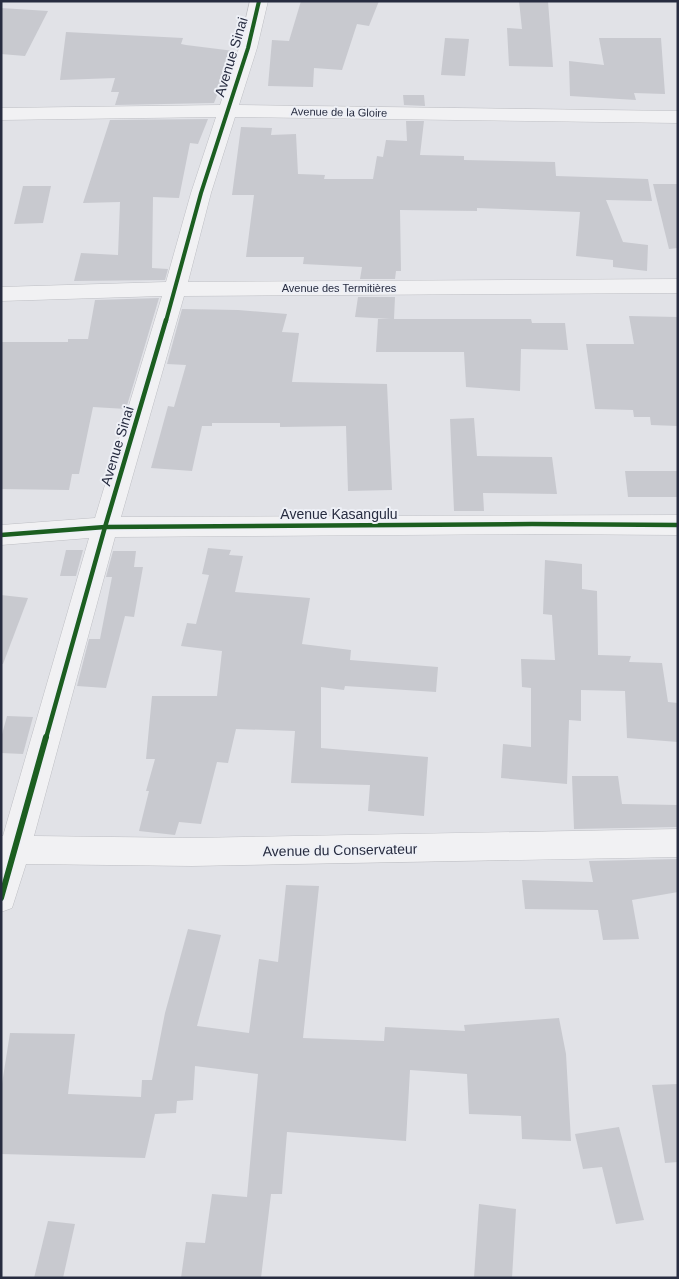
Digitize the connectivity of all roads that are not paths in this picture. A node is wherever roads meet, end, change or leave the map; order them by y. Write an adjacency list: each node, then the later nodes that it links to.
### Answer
1 (259, 1): 2 (street, Avenue Sinai)
2 (227, 111): 3 (street, Avenue de la Gloire); 4 (street, Avenue de la Gloire); 6 (street, Avenue Sinai)
3 (1, 114)
4 (678, 117)
5 (678, 286): 6 (street, Avenue des Termitières)
6 (175, 290): 7 (street, Avenue des Termitières); 9 (street, Avenue Sinai)
7 (1, 294)
8 (678, 526): 9 (street, Avenue Kasangulu)
9 (105, 527): 10 (street, Avenue Kasangulu); 12 (street, Avenue Sinai)
10 (1, 534)
11 (678, 843): 12 (street, Avenue du Conservateur)
12 (8, 849): 13 (street, Avenue Sinai)
13 (1, 898)

